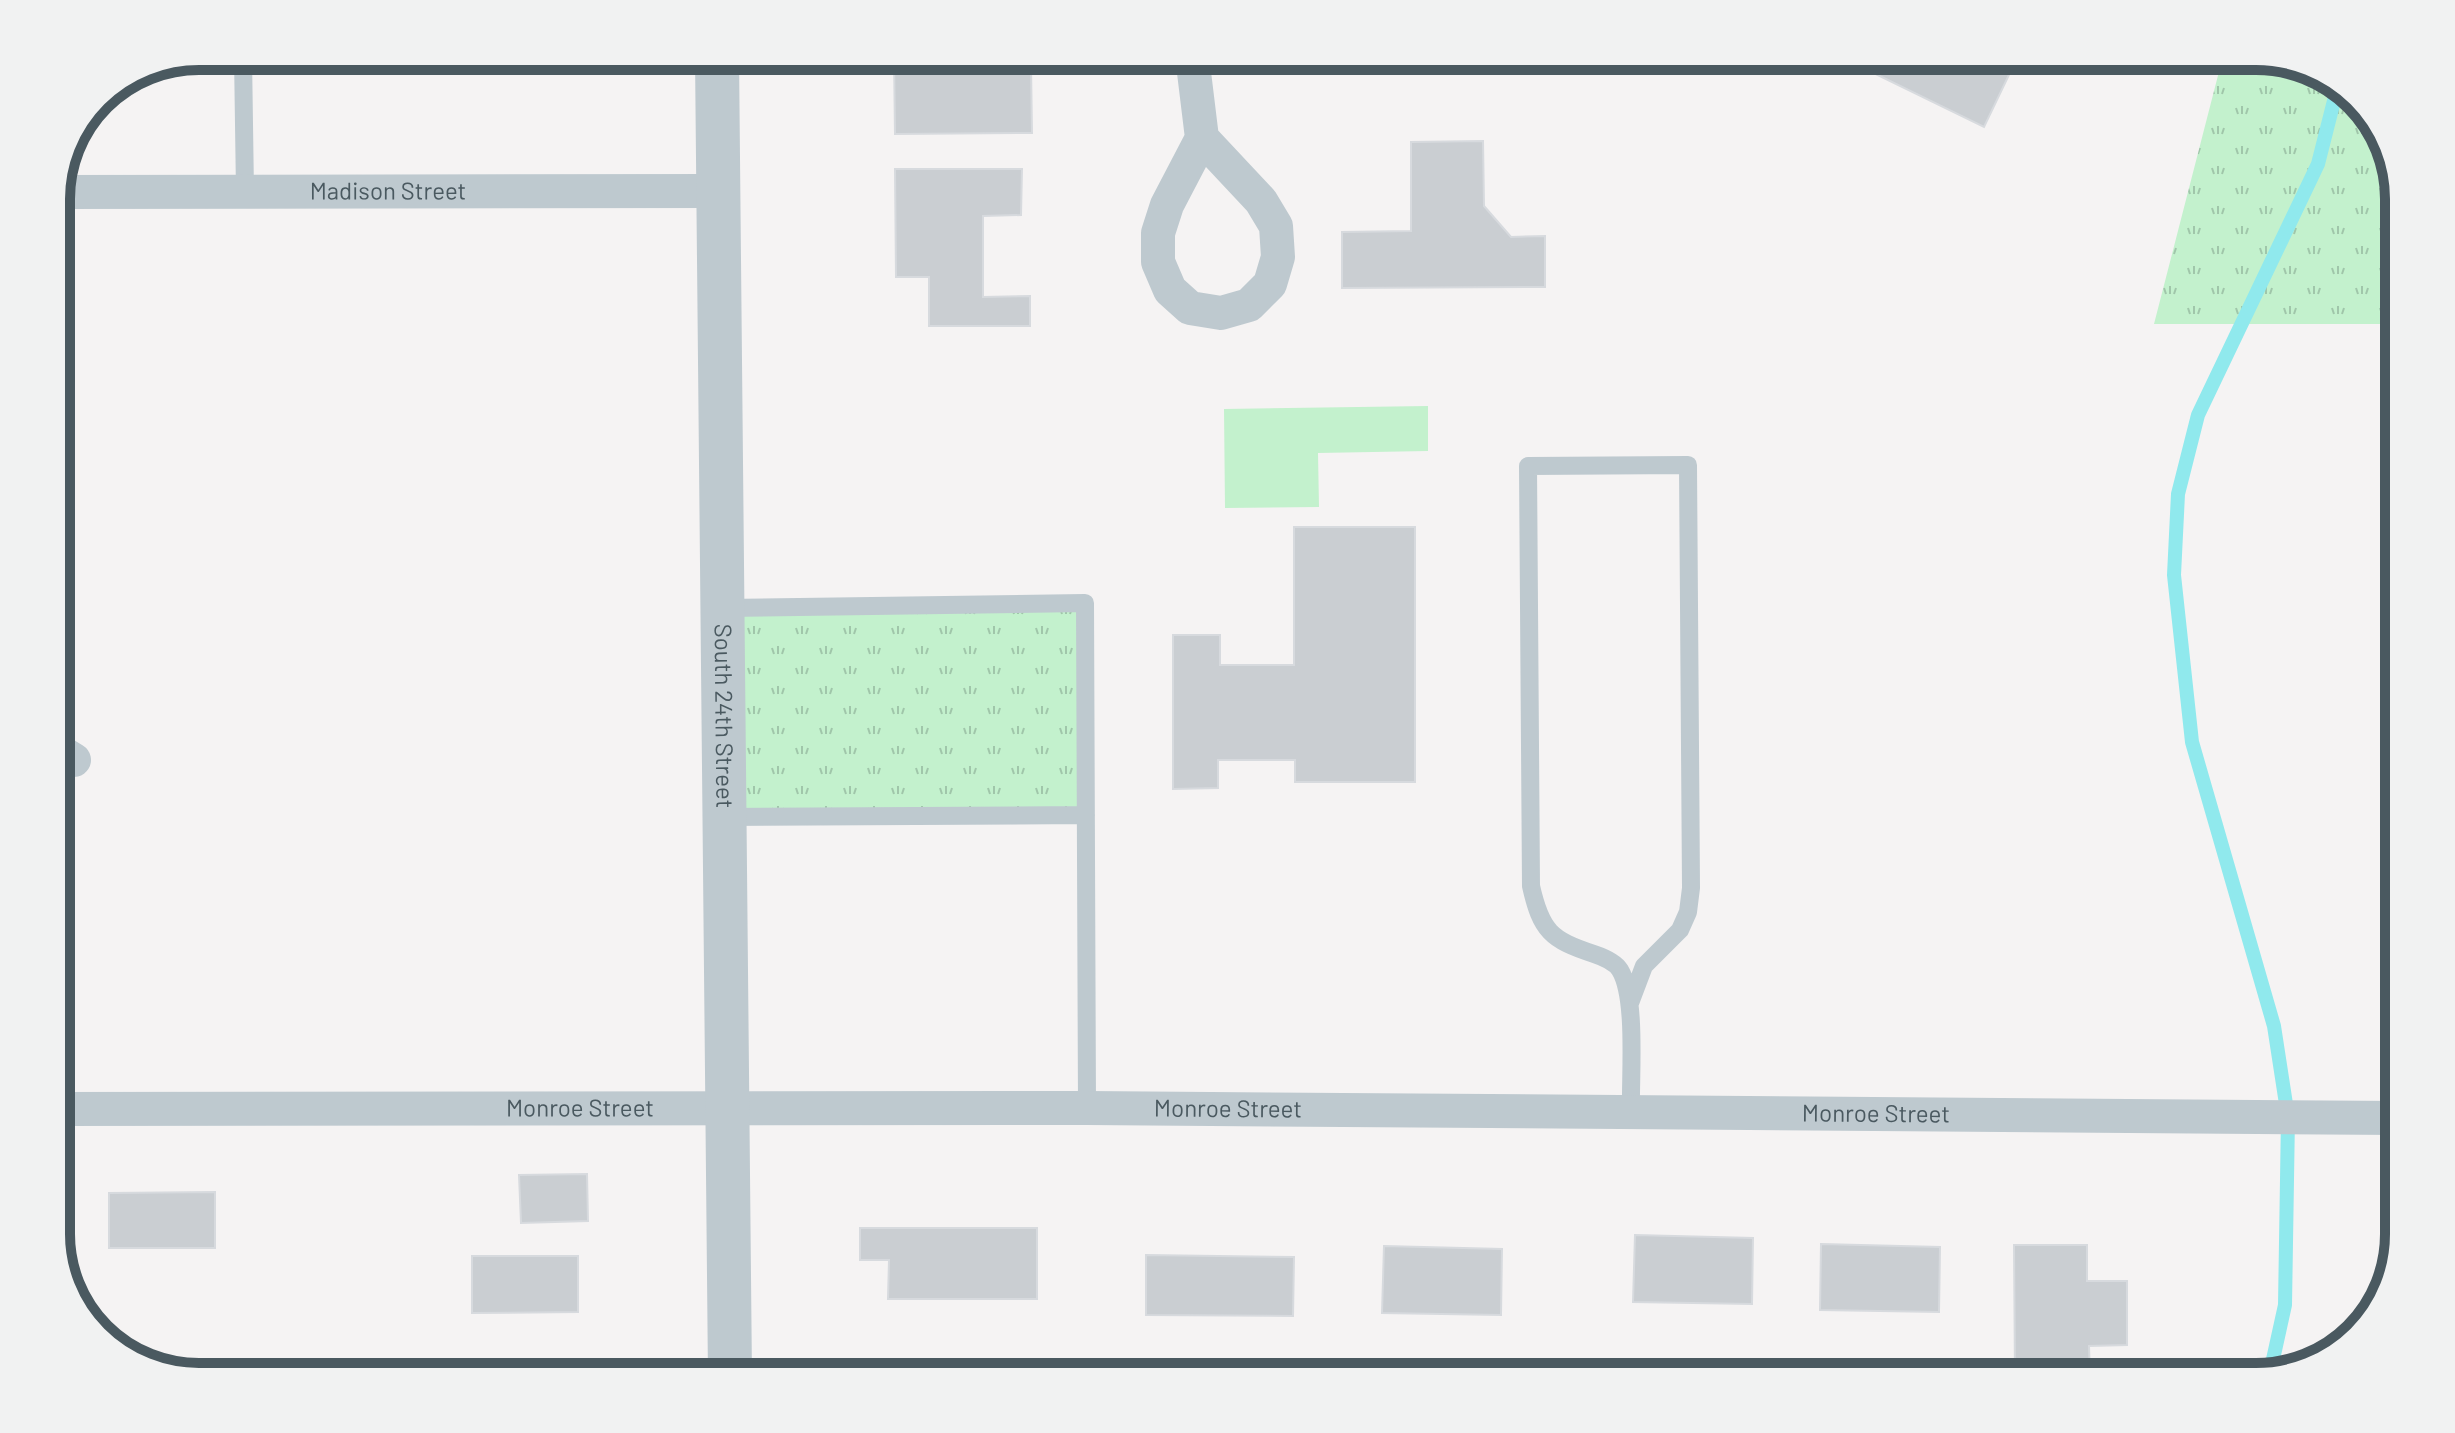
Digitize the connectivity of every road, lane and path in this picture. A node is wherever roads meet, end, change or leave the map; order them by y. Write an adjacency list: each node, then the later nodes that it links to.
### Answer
1 (243, 70): 7 (lane)
2 (717, 70): 5 (street, South 24th Street)
3 (1194, 70): 4 (street)
4 (1202, 138): 4 (street)
5 (718, 191): 7 (street, Madison Street); 8 (street, South 24th Street)
6 (70, 192): 7 (street, Madison Street)
7 (245, 192)
8 (723, 608): 9 (lane); 10 (street, South 24th Street)
9 (1086, 815): 10 (lane); 13 (lane)
10 (725, 817): 12 (street, South 24th Street)
11 (1630, 1003): 11 (lane); 15 (lane)
12 (728, 1108): 13 (street, Monroe Street); 14 (street, Monroe Street); 17 (street, South 24th Street)
13 (1087, 1108): 15 (street, Monroe Street)
14 (70, 1109)
15 (1631, 1112): 16 (street, Monroe Street)
16 (2385, 1118)
17 (730, 1363)

